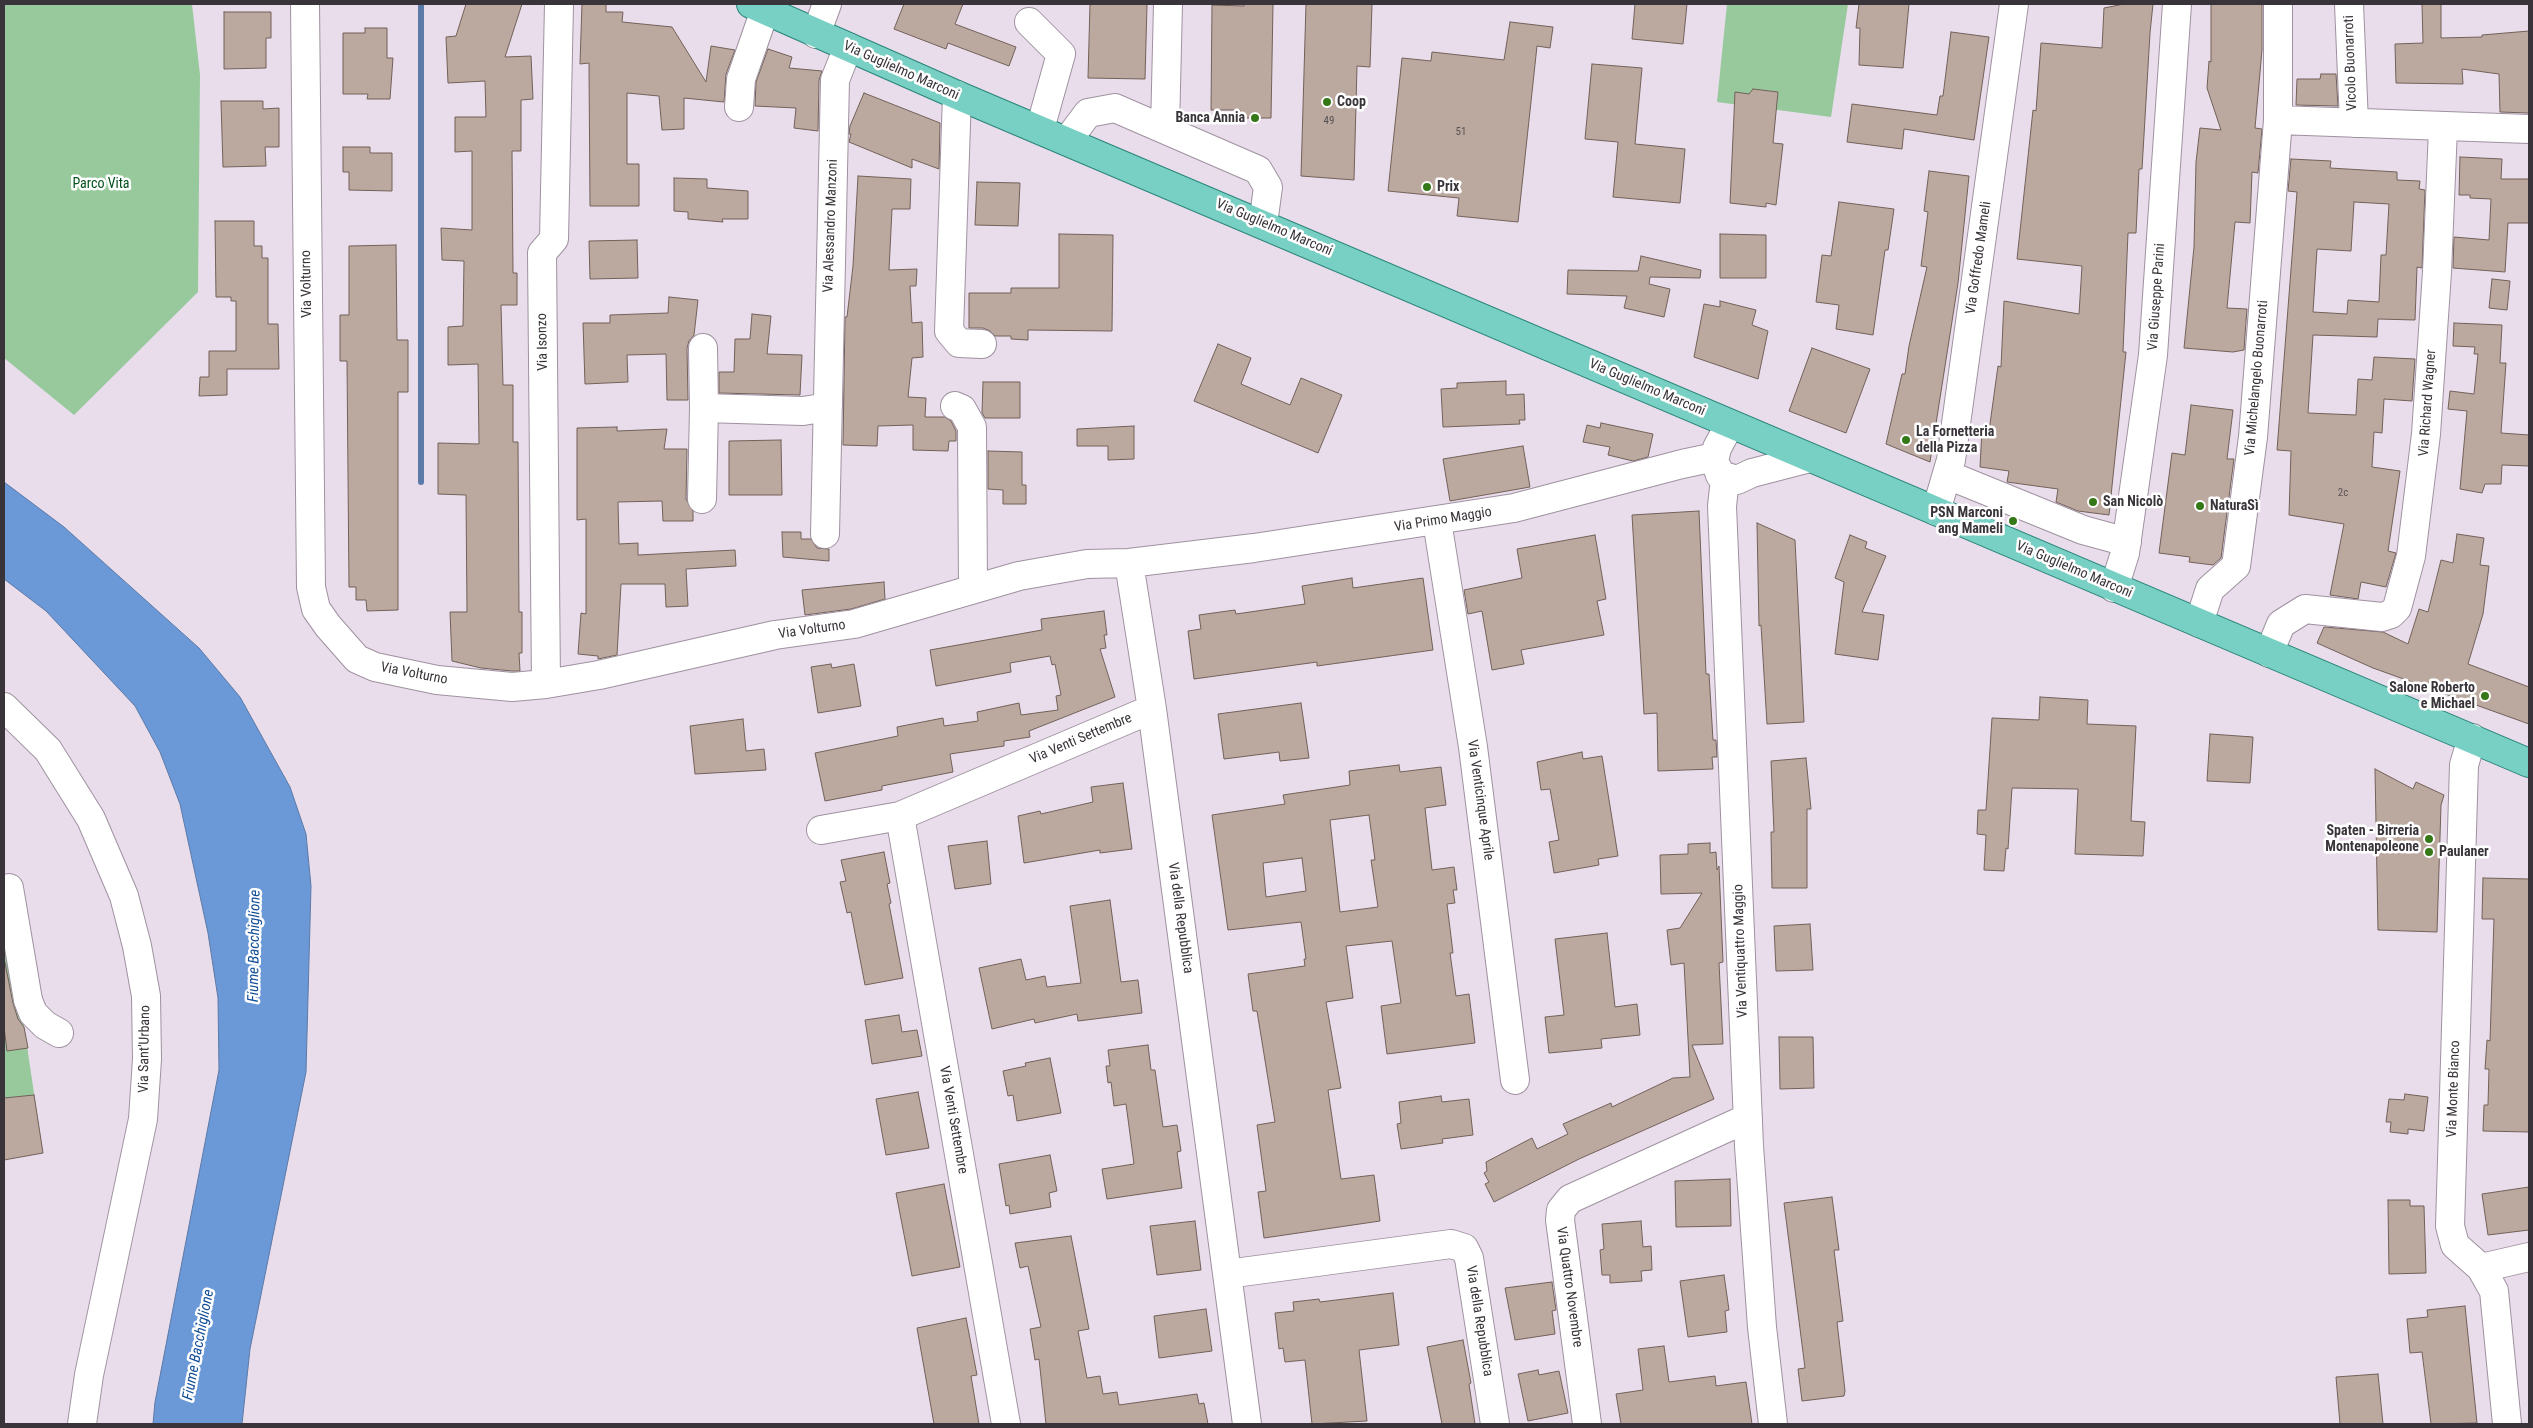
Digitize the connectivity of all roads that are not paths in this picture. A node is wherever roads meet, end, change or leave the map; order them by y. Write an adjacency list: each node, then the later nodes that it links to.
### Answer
1 (305, 4): 42 (street, Via Volturno)
2 (558, 4): 42 (street, Via Isonzo)
3 (827, 4): 11 (street)
4 (1168, 4): 19 (street)
5 (2014, 4): 31 (street, Via Goffredo Mameli)
6 (2177, 4): 36 (street, Via Giuseppe Parini)
7 (2278, 4): 15 (street, Via Michelangelo Buonarroti)
8 (2349, 4): 16 (street, Vicolo Buonarroti)
9 (758, 7): 11 (main road, Via Guglielmo Marconi); 14 (street, Via Guglielmo Marconi)
10 (1029, 22): 18 (street)
11 (816, 34): 12 (main road, Via Guglielmo Marconi)
12 (848, 47): 13 (main road, Via Guglielmo Marconi); 25 (street, Via Alessandro Manzoni)
13 (957, 95): 18 (main road, Via Guglielmo Marconi); 23 (street)
14 (739, 108)
15 (2278, 120): 16 (street); 40 (street, Via Michelangelo Buonarroti)
16 (2354, 123): 17 (street)
17 (2443, 128): 20 (street); 41 (street, Via Richard Wagner)
18 (1040, 129): 21 (main road, Via Guglielmo Marconi)
19 (1165, 129): 21 (street); 22 (street)
20 (2529, 129)
21 (1067, 141): 22 (main road, Via Guglielmo Marconi)
22 (1263, 224): 28 (main road, Via Guglielmo Marconi)
23 (982, 344)
24 (703, 348): 27 (street)
25 (828, 406): 27 (street); 35 (street, Via Alessandro Manzoni)
26 (955, 406): 39 (street)
27 (704, 408): 32 (street)
28 (1742, 429): 29 (main road, Via Guglielmo Marconi); 30 (street); 30 (street)
29 (1810, 458): 30 (street); 33 (main road, Via Guglielmo Marconi)
30 (1732, 470): 34 (street, Via Primo Maggio); 52 (street, Via Ventiquattro Maggio)
31 (1948, 475): 33 (street, Via Goffredo Mameli); 36 (street)
32 (702, 499)
33 (1936, 511): 38 (main road, Via Guglielmo Marconi)
34 (1437, 521): 37 (street, Via Primo Maggio); 51 (street, Via Venticinque Aprile)
35 (825, 534)
36 (2127, 542): 38 (street, Via Giuseppe Parini)
37 (1129, 563): 39 (street, Via Volturno); 44 (street, Via della Repubblica)
38 (2114, 588): 40 (main road, Via Guglielmo Marconi)
39 (973, 589): 42 (street, Via Volturno)
40 (2198, 623): 41 (main road, Via Guglielmo Marconi)
41 (2269, 653): 45 (main road, Via Guglielmo Marconi)
42 (546, 684)
43 (4, 707): 56 (street, Via Sant'Urbano)
44 (1152, 709): 47 (street, Via Venti Settembre); 55 (street, Via della Repubblica)
45 (2472, 738): 46 (main road, Via Guglielmo Marconi); 54 (street, Via Monte Bianco)
46 (2529, 763)
47 (900, 816): 48 (street, Via Venti Settembre); 57 (street, Via Venti Settembre)
48 (821, 830)
49 (9, 888): 50 (street)
50 (59, 1033)
51 (1515, 1080)
52 (1748, 1118): 60 (street, Via Quattro Novembre); 61 (street, Via Ventiquattro Maggio)
53 (2529, 1257): 54 (street)
54 (2481, 1268): 62 (street, Via Monte Bianco)
55 (1227, 1274): 58 (street, Via della Repubblica); 59 (street, Via della Repubblica)
56 (82, 1424)
57 (1006, 1424)
58 (1247, 1424)
59 (1495, 1424)
60 (1587, 1424)
61 (1773, 1424)
62 (2507, 1424)

